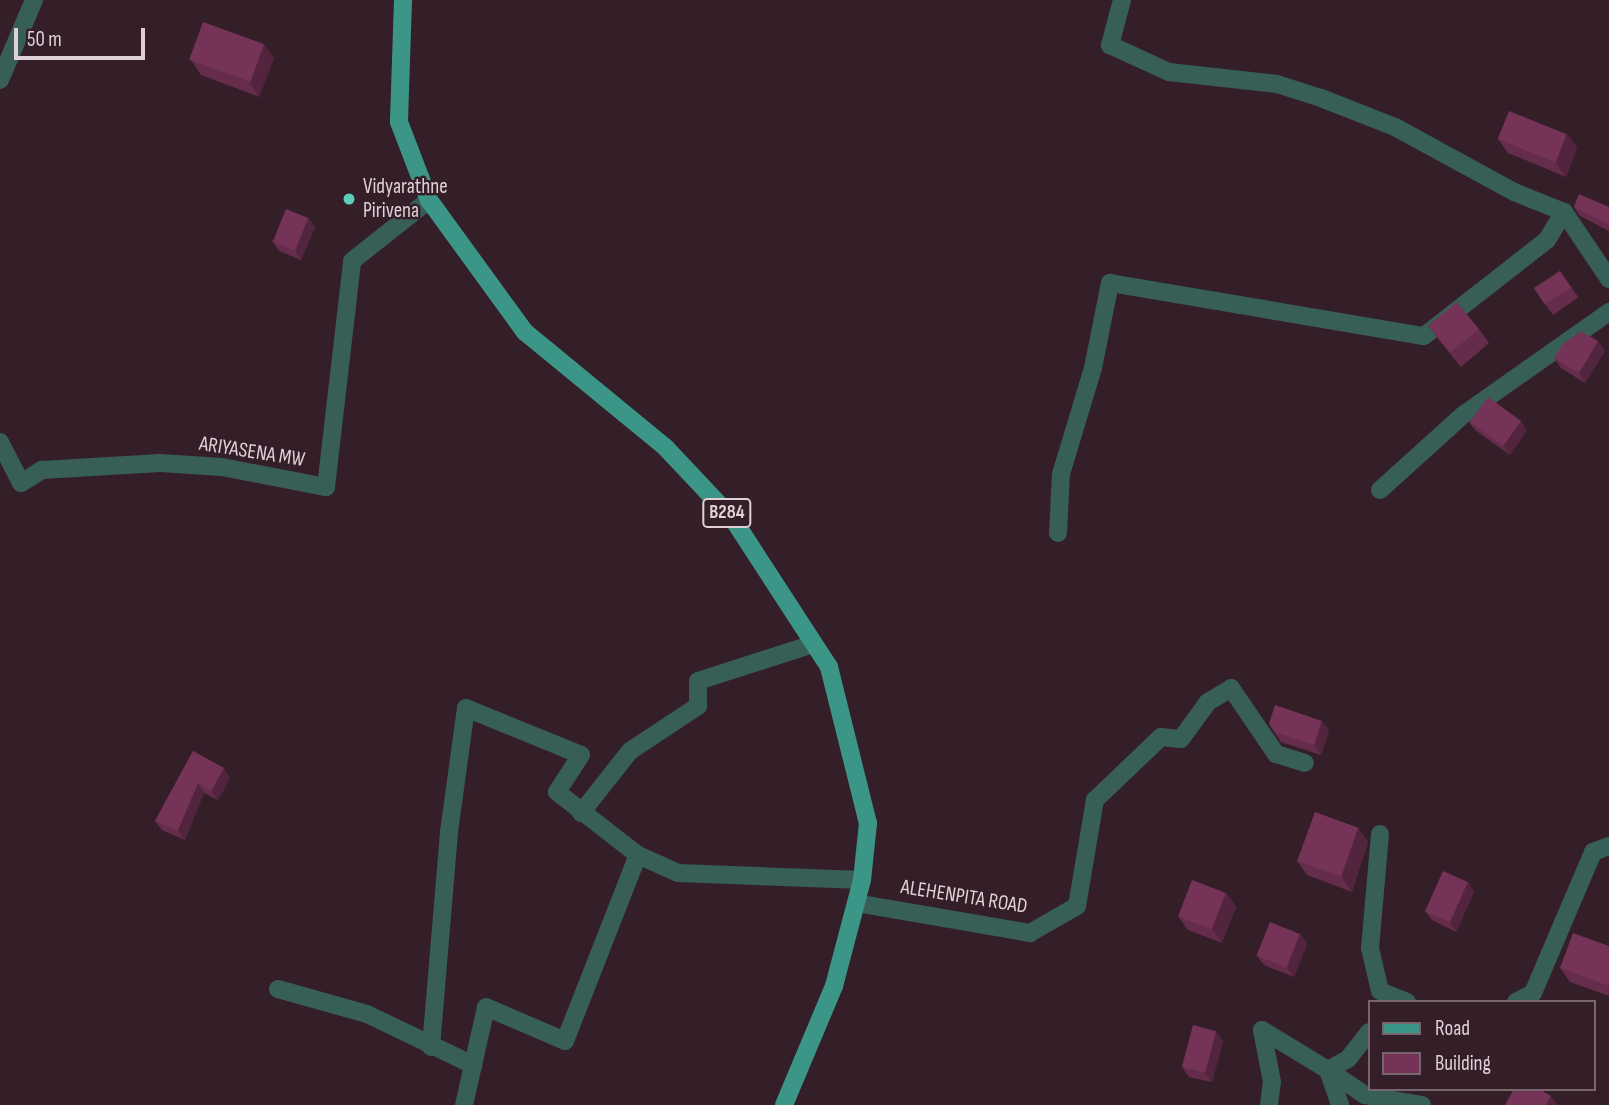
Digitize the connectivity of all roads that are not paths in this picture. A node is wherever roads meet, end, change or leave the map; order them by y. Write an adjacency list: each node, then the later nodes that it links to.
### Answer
1 (34, 0): 4 (street)
2 (403, 0): 5 (main road, B284)
3 (1122, 0): 6 (street)
4 (0, 80)
5 (429, 200): 9 (street, ARIYASENA MW); 12 (main road, B284)
6 (1564, 212): 7 (street); 11 (street)
7 (1609, 279)
8 (1609, 312): 10 (street)
9 (0, 442)
10 (1380, 490)
11 (1058, 533)
12 (813, 644): 14 (street); 18 (main road, B284)
13 (1305, 763): 19 (street, ALEHENPITA ROAD)
14 (581, 813): 17 (street); 24 (street)
15 (1380, 834): 21 (street)
16 (1609, 846): 22 (street)
17 (638, 855): 18 (street); 25 (street)
18 (862, 880): 19 (main road, B284)
19 (856, 903): 28 (main road, B284)
20 (278, 989): 24 (street)
21 (1380, 997)
22 (1520, 1000)
23 (1368, 1033): 26 (street)
24 (431, 1047): 25 (street)
25 (473, 1065): 27 (street)
26 (1328, 1070): 29 (street); 30 (street); 31 (street)
27 (464, 1105)
28 (784, 1105)
29 (1269, 1105)
30 (1339, 1105)
31 (1422, 1105)

